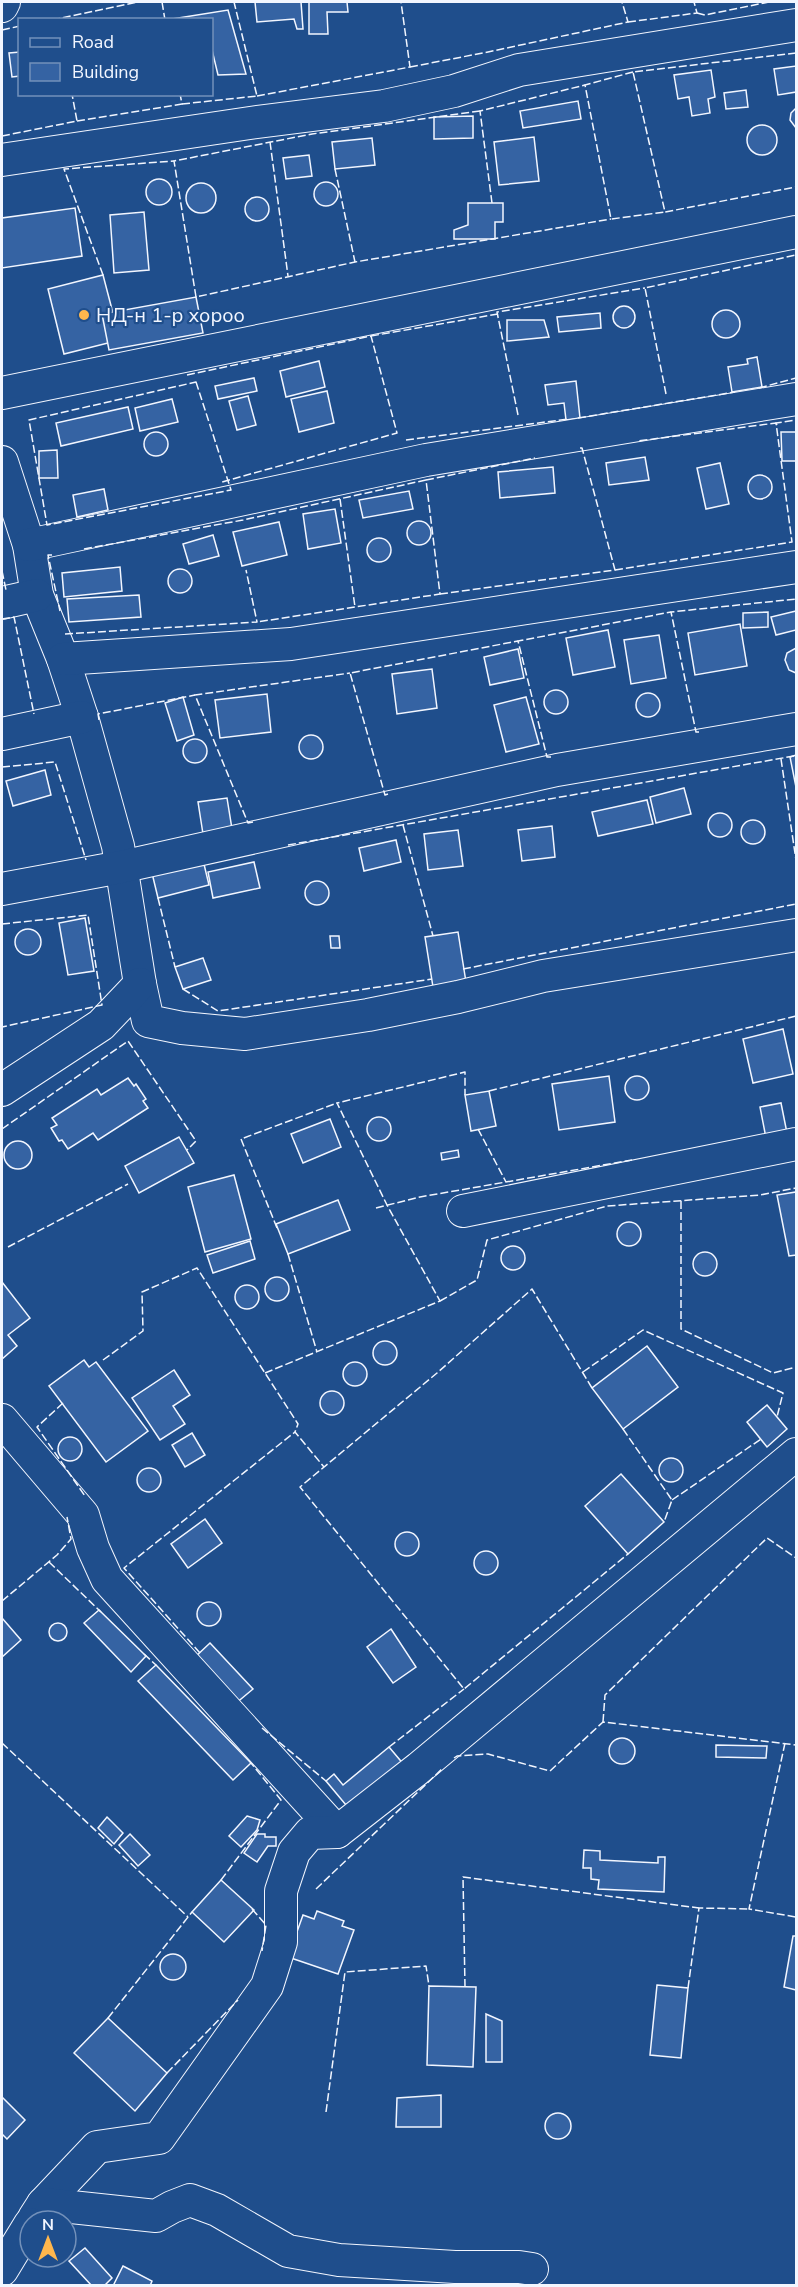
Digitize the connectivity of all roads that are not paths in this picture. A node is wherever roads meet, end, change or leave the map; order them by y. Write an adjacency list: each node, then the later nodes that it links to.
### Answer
1 (4, 2): 2 (street)
2 (2, 6)
3 (796, 25): 4 (street)
4 (2, 159)
5 (796, 232): 6 (street)
6 (2, 393)
7 (796, 399): 9 (street)
8 (2, 462): 9 (street)
9 (29, 545): 11 (street)
10 (796, 567): 13 (street)
11 (37, 595): 12 (street); 13 (street)
12 (2, 603)
13 (63, 659): 14 (street)
14 (82, 717): 16 (street); 17 (street)
15 (796, 729): 17 (street)
16 (2, 734)
17 (121, 867): 18 (street); 20 (street)
18 (2, 889)
19 (796, 935): 20 (street)
20 (140, 984): 21 (street)
21 (2, 1090)
22 (796, 1144): 23 (street)
23 (463, 1211)
24 (2, 1420): 26 (street)
25 (796, 1454): 26 (street)
26 (337, 1832): 27 (street)
27 (41, 2209)
28 (78, 2216): 30 (street)
29 (18, 2244): 31 (street)
30 (532, 2269)
31 (2, 2270)

